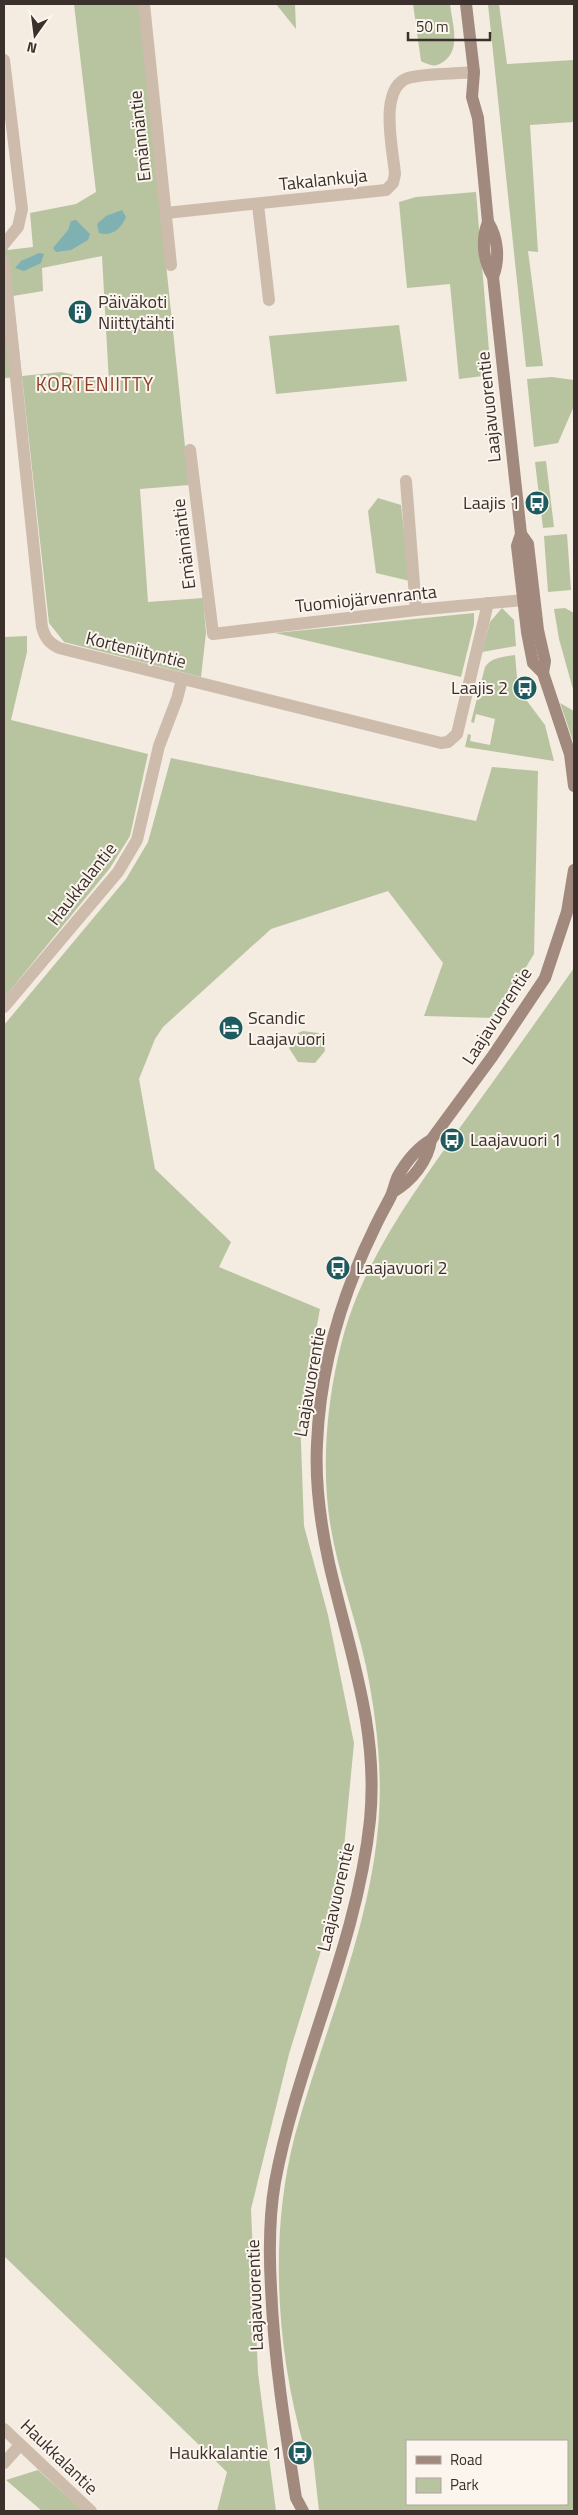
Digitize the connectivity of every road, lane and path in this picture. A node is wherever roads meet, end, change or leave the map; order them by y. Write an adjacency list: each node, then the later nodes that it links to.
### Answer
1 (144, 4): 7 (street, Emännäntie)
2 (466, 4): 4 (street, Laajavuorentie)
3 (4, 60): 5 (street)
4 (474, 72): 6 (street, Takalankuja); 14 (street, Laajavuorentie)
5 (8, 123): 8 (street)
6 (258, 205): 7 (street, Takalankuja); 11 (street)
7 (166, 213): 10 (street, Emännäntie)
8 (6, 236)
9 (4, 262): 20 (street, Korteniityntie)
10 (171, 265)
11 (268, 300)
12 (190, 450): 18 (street, Emännäntie)
13 (406, 481): 17 (street)
14 (521, 534): 15 (street, Laajavuorentie); 19 (street, Laajavuorentie)
15 (523, 600): 16 (street, Tuomiojärvenranta); 19 (street, Laajavuorentie)
16 (488, 603): 17 (street, Tuomiojärvenranta); 20 (street, Korteniityntie)
17 (416, 610): 18 (street, Tuomiojärvenranta)
18 (212, 634)
19 (543, 673): 21 (street, Laajavuorentie)
20 (182, 679): 23 (street, Haukkalantie)
21 (574, 786)
22 (574, 870): 27 (street, Laajavuorentie)
23 (4, 1007)
24 (4, 2429): 25 (street, Haukkalantie)
25 (20, 2445): 26 (street); 28 (street, Haukkalantie)
26 (4, 2463)
27 (296, 2498): 29 (street, Laajavuorentie); 30 (street, Laajavuorentie)
28 (91, 2511)
29 (292, 2511)
30 (304, 2511)

